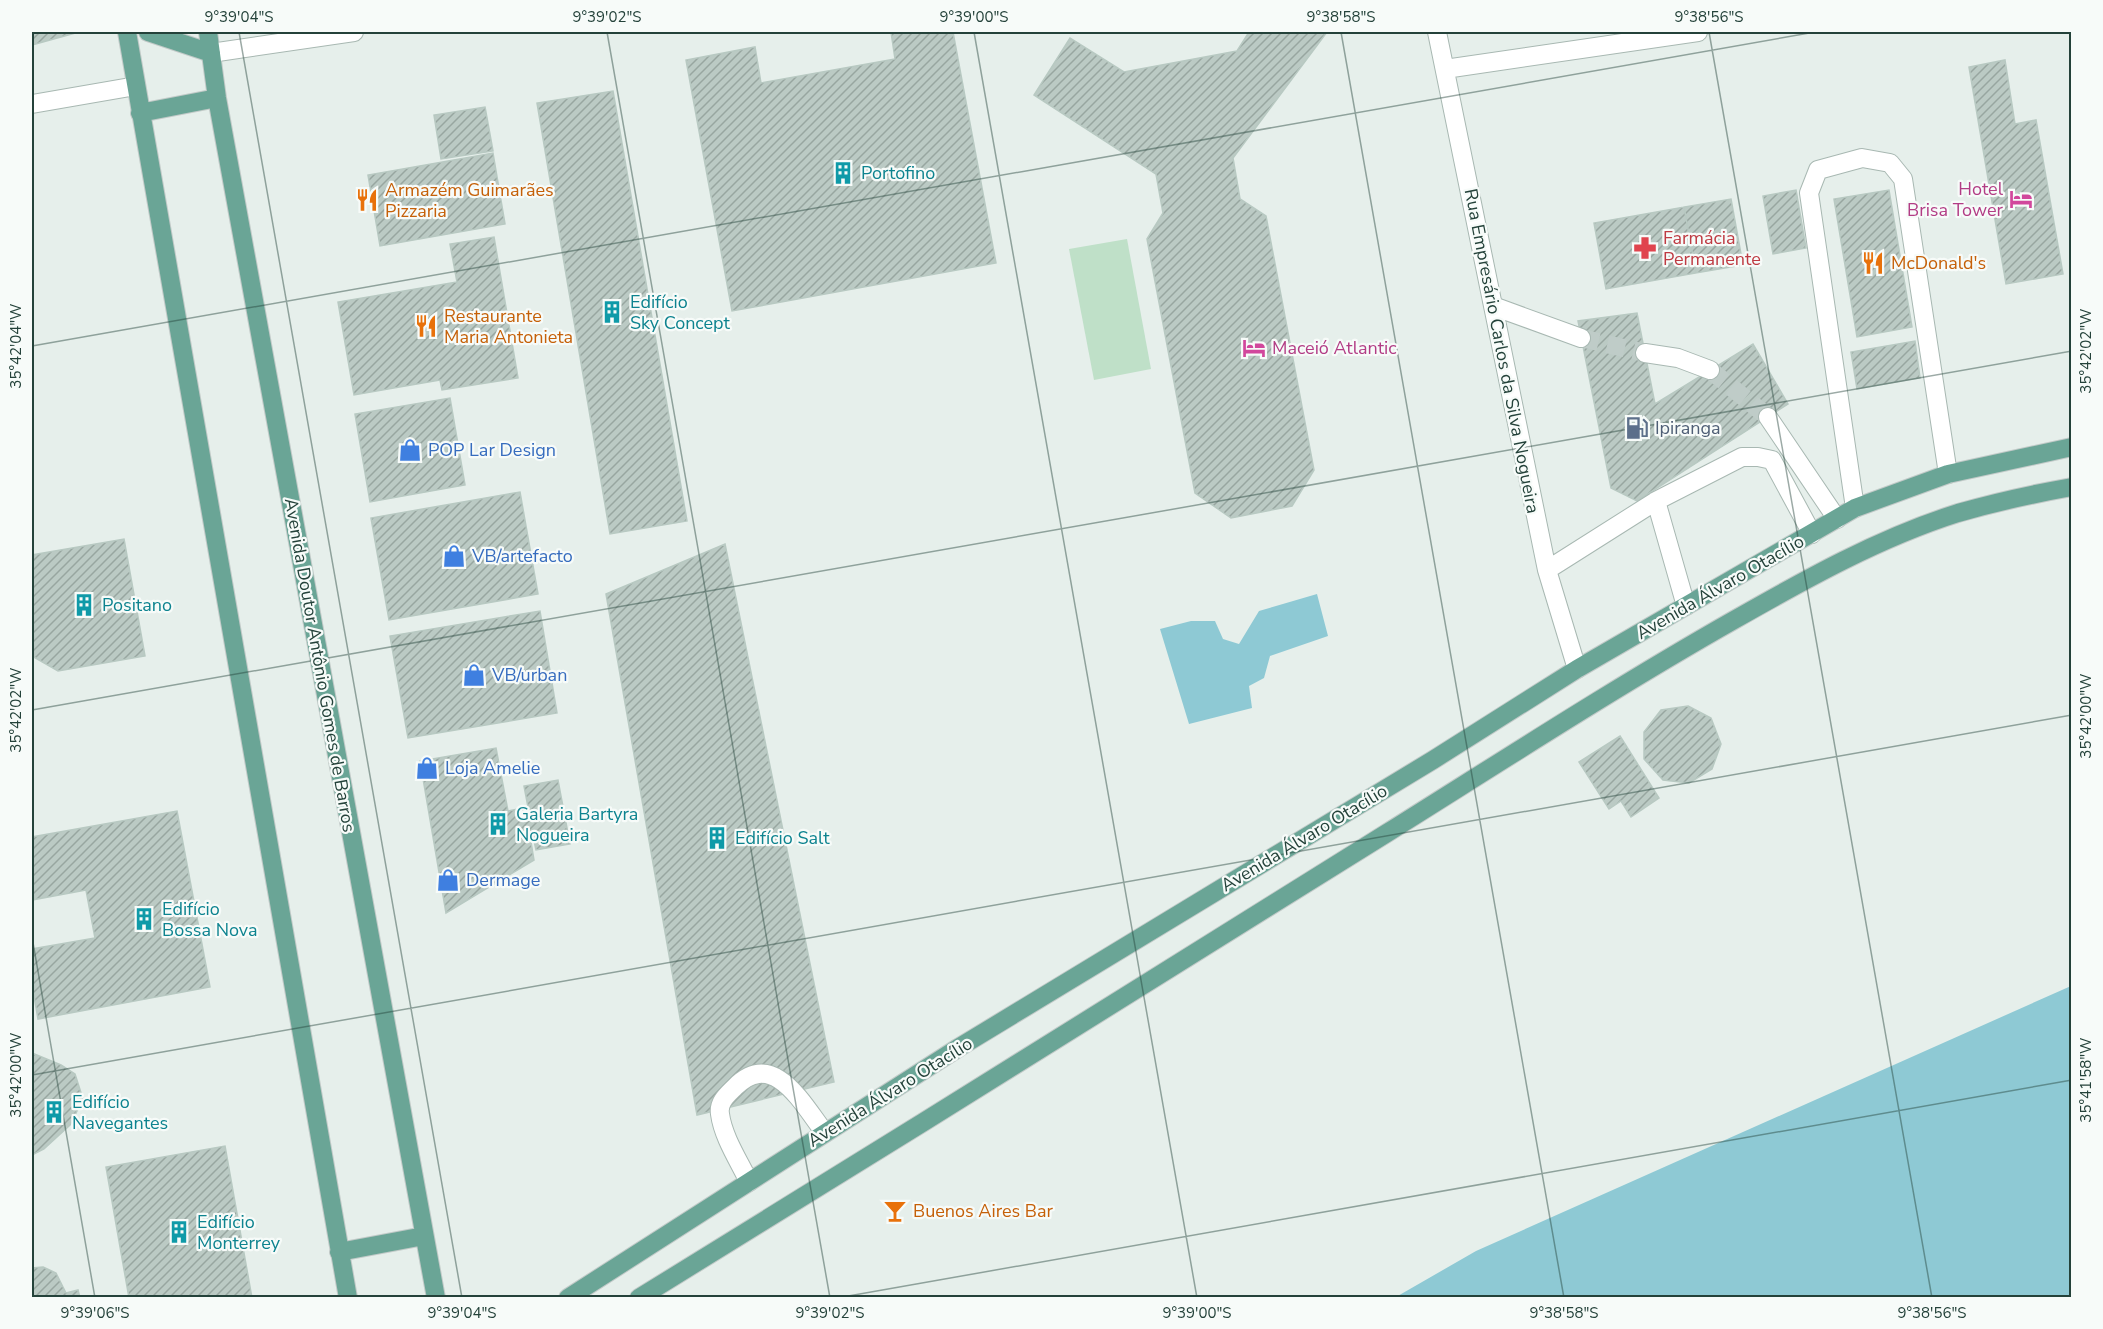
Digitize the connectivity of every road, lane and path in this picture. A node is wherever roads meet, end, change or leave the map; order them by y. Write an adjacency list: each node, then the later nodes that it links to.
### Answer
1 (127, 32): 9 (main road)
2 (148, 32): 7 (main road)
3 (208, 32): 7 (main road, Avenida Doutor Antônio Gomes de Barros)
4 (354, 32): 7 (street)
5 (1437, 32): 8 (street, Rua Empresário Carlos da Silva Nogueira)
6 (1698, 32): 8 (street)
7 (211, 53): 10 (main road, Avenida Doutor Antônio Gomes de Barros)
8 (1445, 69): 13 (street, Rua Empresário Carlos da Silva Nogueira)
9 (136, 86): 11 (street); 12 (main road)
10 (217, 98): 12 (main road); 30 (main road, Avenida Doutor Antônio Gomes de Barros)
11 (32, 104)
12 (140, 113): 31 (main road)
13 (1493, 306): 14 (street); 25 (street, Rua Empresário Carlos da Silva Nogueira)
14 (1581, 339)
15 (1645, 353): 16 (street)
16 (1710, 370)
17 (1768, 417): 23 (street)
18 (2072, 447): 19 (main road, Avenida Álvaro Otacílio)
19 (1948, 474): 22 (main road, Avenida Álvaro Otacílio); 22 (street)
20 (2072, 487): 35 (main road, Avenida Álvaro Otacílio)
21 (1656, 501): 24 (street); 25 (street); 26 (street)
22 (1855, 508): 23 (main road, Avenida Álvaro Otacílio)
23 (1837, 519): 24 (main road, Avenida Álvaro Otacílio)
24 (1812, 534): 26 (main road, Avenida Álvaro Otacílio)
25 (1547, 570): 27 (street, Rua Empresário Carlos da Silva Nogueira)
26 (1686, 606): 27 (main road, Avenida Álvaro Otacílio)
27 (1577, 669): 28 (main road, Avenida Álvaro Otacílio)
28 (825, 1133): 29 (main road, Avenida Álvaro Otacílio); 29 (street)
29 (749, 1182): 34 (main road, Avenida Álvaro Otacílio)
30 (424, 1236): 31 (main road); 33 (main road, Avenida Doutor Antônio Gomes de Barros)
31 (339, 1252): 32 (main road)
32 (348, 1298)
33 (436, 1298)
34 (568, 1298)
35 (639, 1298)

